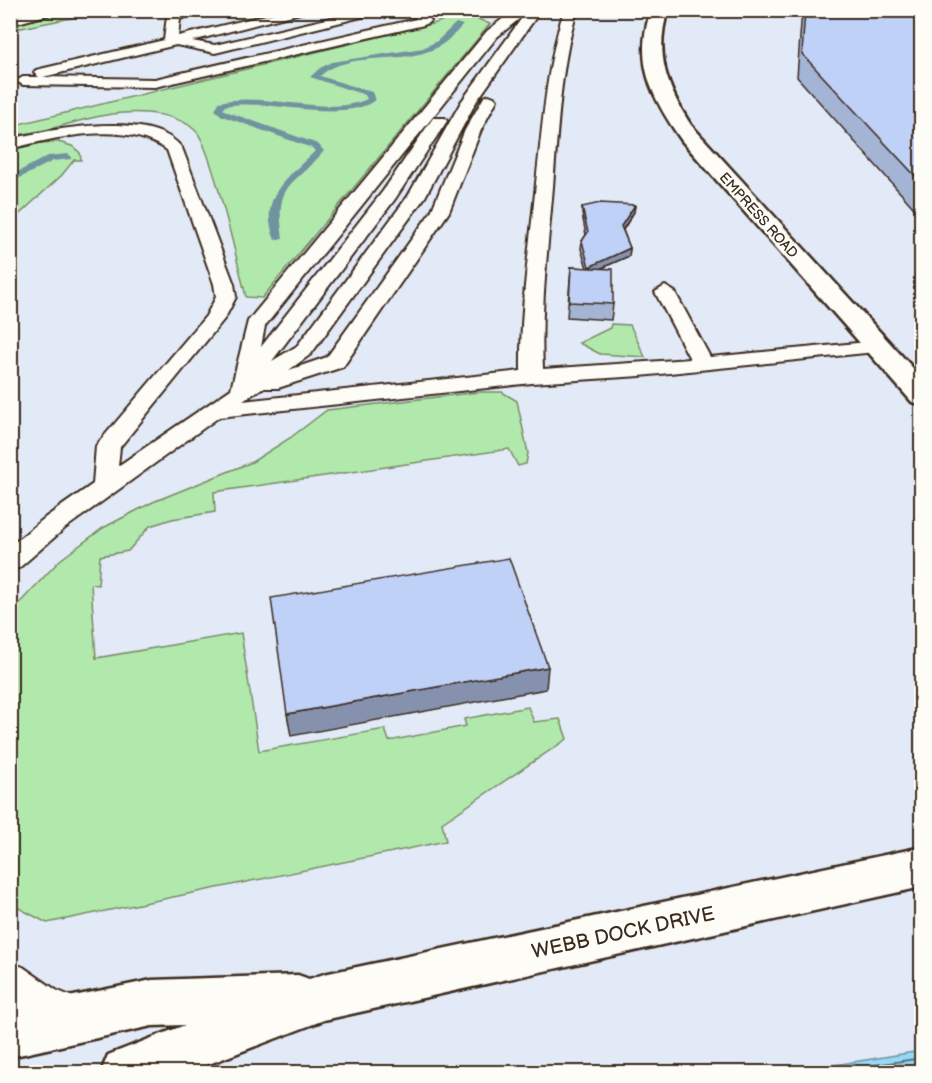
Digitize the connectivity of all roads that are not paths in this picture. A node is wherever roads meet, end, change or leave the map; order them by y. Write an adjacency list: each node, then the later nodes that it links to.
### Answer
1 (60, 10): 17 (lane)
2 (201, 10): 18 (lane)
3 (255, 10): 18 (lane)
4 (281, 10): 18 (lane)
5 (306, 10): 18 (lane)
6 (333, 10): 18 (lane)
7 (360, 10): 18 (lane)
8 (384, 10): 18 (lane)
9 (407, 10): 18 (lane)
10 (413, 10): 18 (lane)
11 (418, 10): 19 (lane)
12 (525, 10): 25 (lane); 25 (lane)
13 (536, 10): 25 (lane); 25 (lane)
14 (571, 10): 24 (lane)
15 (660, 10): 22 (street, EMPRESS ROAD)
16 (220, 13): 18 (lane)
17 (10, 21)
18 (170, 43): 19 (lane)
19 (17, 83)
20 (10, 144): 28 (lane)
21 (665, 292): 23 (lane)
22 (878, 347): 23 (lane); 26 (street, EMPRESS ROAD)
23 (703, 364): 24 (lane)
24 (532, 376): 27 (lane)
25 (241, 392): 27 (lane)
26 (921, 396)
27 (214, 410): 28 (lane)
28 (105, 489): 29 (lane)
29 (12, 557)
30 (921, 867): 32 (street, WEBB DOCK DRIVE)
31 (10, 978): 33 (lane)
32 (324, 997): 33 (street, WEBB DOCK DRIVE); 34 (street, WEBB DOCK DRIVE)
33 (76, 1017): 35 (street, WEBB DOCK DRIVE)
34 (270, 1017): 36 (street, WEBB DOCK DRIVE); 37 (street)
35 (10, 1033)
36 (125, 1072)
37 (186, 1072)

